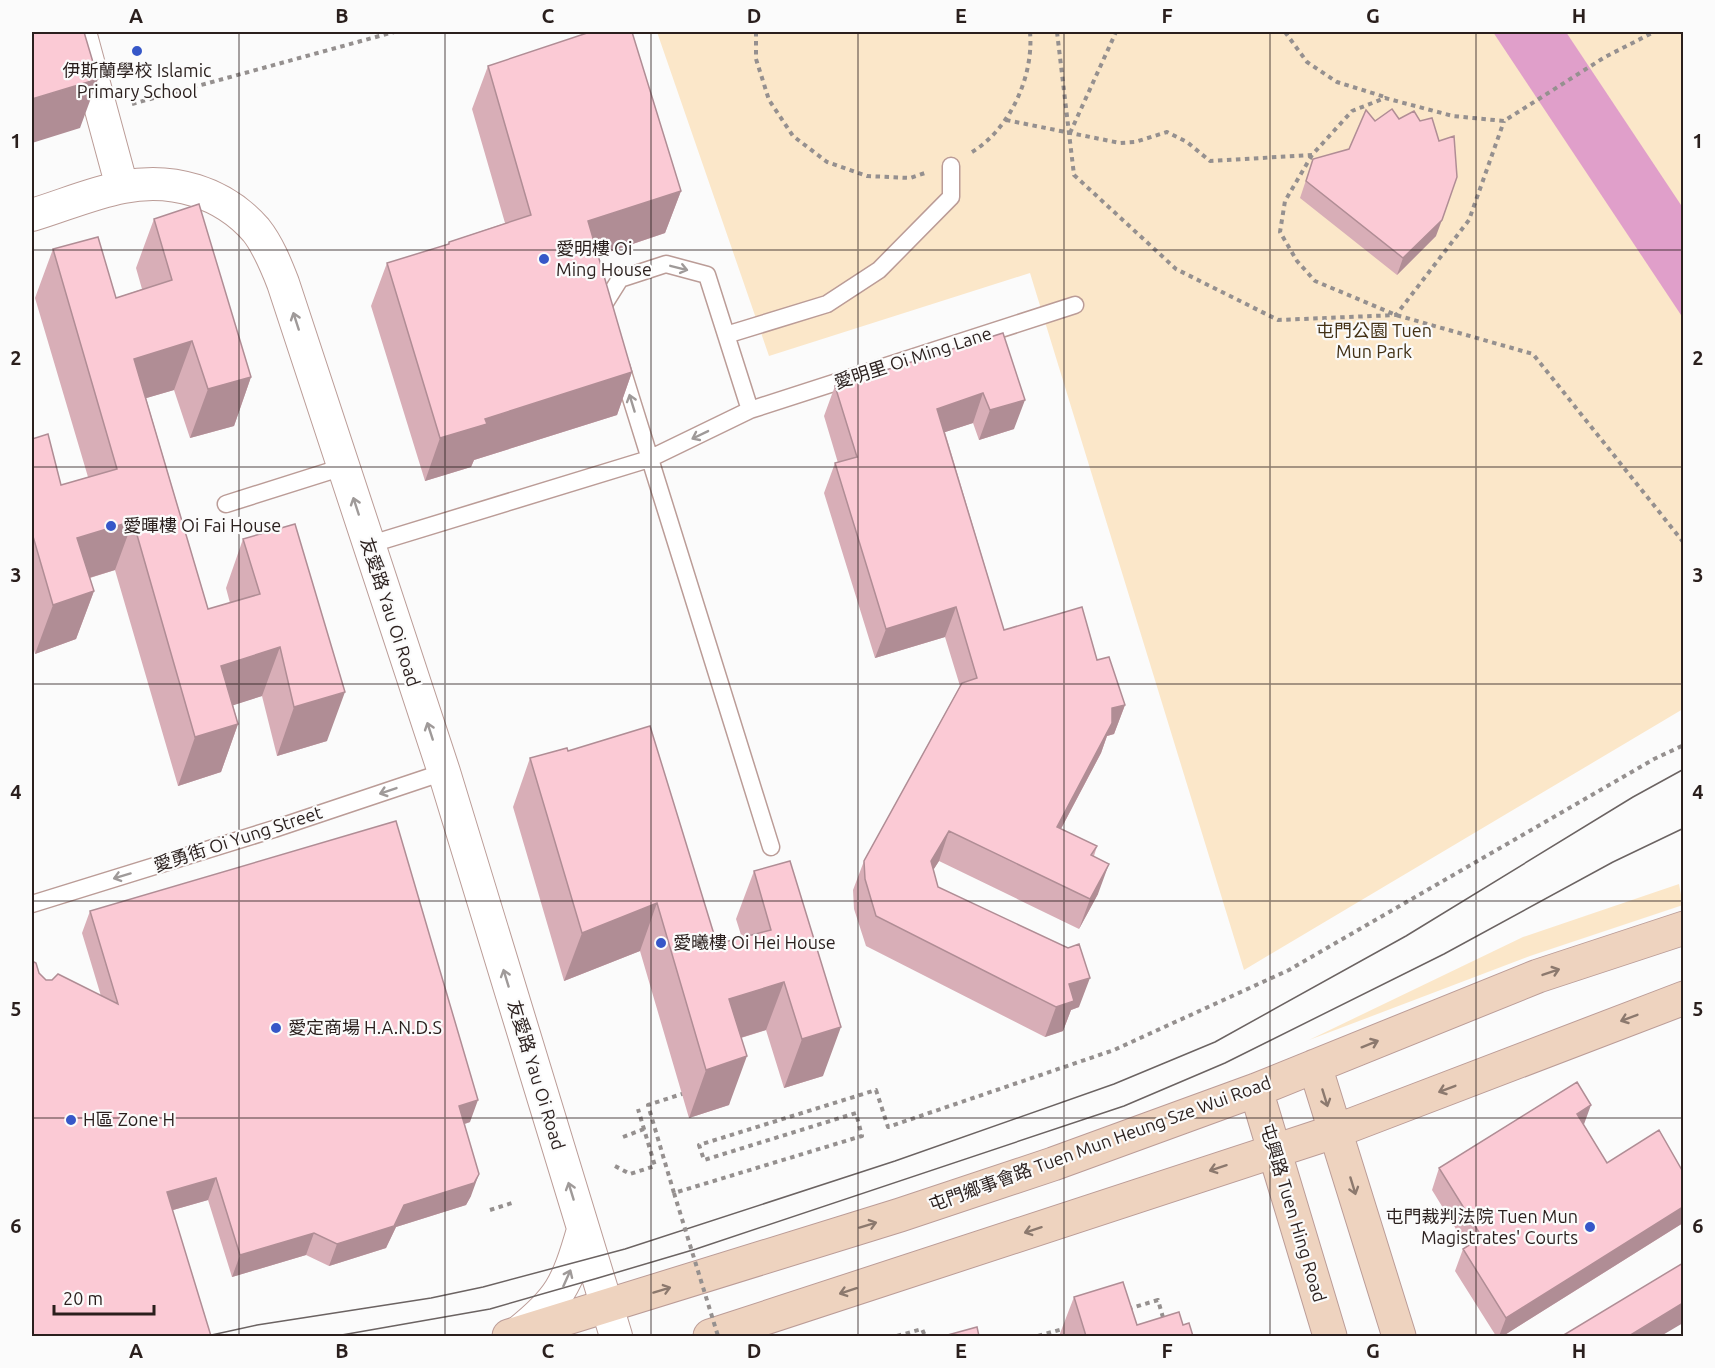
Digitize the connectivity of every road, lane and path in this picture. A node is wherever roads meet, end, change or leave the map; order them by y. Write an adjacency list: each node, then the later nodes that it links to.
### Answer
1 (80, 32): 10 (street)
2 (394, 32): 10 (path)
3 (756, 32): 15 (path)
4 (1030, 32): 11 (path)
5 (1057, 32): 13 (path)
6 (1116, 32): 13 (path)
7 (1285, 32): 9 (path)
8 (1654, 32): 12 (path)
9 (1385, 98): 12 (path); 14 (path)
10 (102, 112): 16 (street)
11 (1006, 120): 13 (path); 15 (path)
12 (1504, 121): 19 (path)
13 (1069, 133): 14 (path); 19 (path)
14 (1312, 155): 19 (path)
15 (951, 166): 21 (lane)
16 (122, 187): 17 (street, 友愛路 Yau Oi Road); 25 (street, 友愛路 Yau Oi Road, one-way to 16)
17 (32, 215)
18 (1075, 305): 23 (lane, 愛明里 Oi Ming Lane)
19 (1396, 315): 27 (path)
20 (609, 328): 21 (lane, one-way to 21)
21 (726, 335): 23 (lane)
22 (616, 350): 24 (lane, one-way to 22)
23 (750, 410): 24 (lane, 愛明里 Oi Ming Lane, one-way to 24)
24 (649, 459): 28 (lane, 愛明里 Oi Ming Lane); 31 (lane)
25 (343, 467): 26 (lane); 28 (street, 友愛路 Yau Oi Road, one-way to 25)
26 (226, 504)
27 (1683, 543)
28 (368, 545): 30 (street, 友愛路 Yau Oi Road, one-way to 28)
29 (1683, 745): 44 (path)
30 (444, 772): 32 (lane, 愛勇街 Oi Yung Street, one-way to 32); 47 (street, 友愛路 Yau Oi Road, one-way to 30)
31 (771, 847)
32 (32, 904)
33 (1683, 928): 35 (main road, 屯門鄉事會路 Tuen Mun Heung Sze Wui Road, one-way to 33)
34 (1683, 998): 40 (main road, one-way to 40)
35 (1315, 1066): 36 (main road, 屯門鄉事會路 Tuen Mun Heung Sze Wui Road); 40 (main road, one-way to 40)
36 (1256, 1090): 42 (main road, 屯興路 Tuen Hing Road); 49 (main road, 屯門鄉事會路 Tuen Mun Heung Sze Wui Road, one-way to 36)
37 (686, 1092): 44 (path)
38 (638, 1109): 39 (path)
39 (644, 1129): 41 (path); 43 (path)
40 (1336, 1131): 42 (main road); 59 (main road, one-way to 59)
41 (623, 1137)
42 (1274, 1150): 53 (main road, one-way to 53); 58 (main road, 屯興路 Tuen Hing Road)
43 (615, 1166)
44 (675, 1193): 54 (path, bridge)
45 (512, 1203): 46 (path)
46 (490, 1210)
47 (583, 1230): 49 (street, 友愛路 Yau Oi Road); 52 (street, one-way to 47)
48 (1125, 1310): 51 (path)
49 (611, 1322): 52 (main road, 屯門鄉事會路 Tuen Mun Heung Sze Wui Road)
50 (1071, 1327): 57 (path)
51 (1166, 1328)
52 (511, 1336)
53 (710, 1336)
54 (718, 1336)
55 (897, 1336): 56 (path)
56 (925, 1336)
57 (1038, 1336)
58 (1329, 1336)
59 (1399, 1336)

